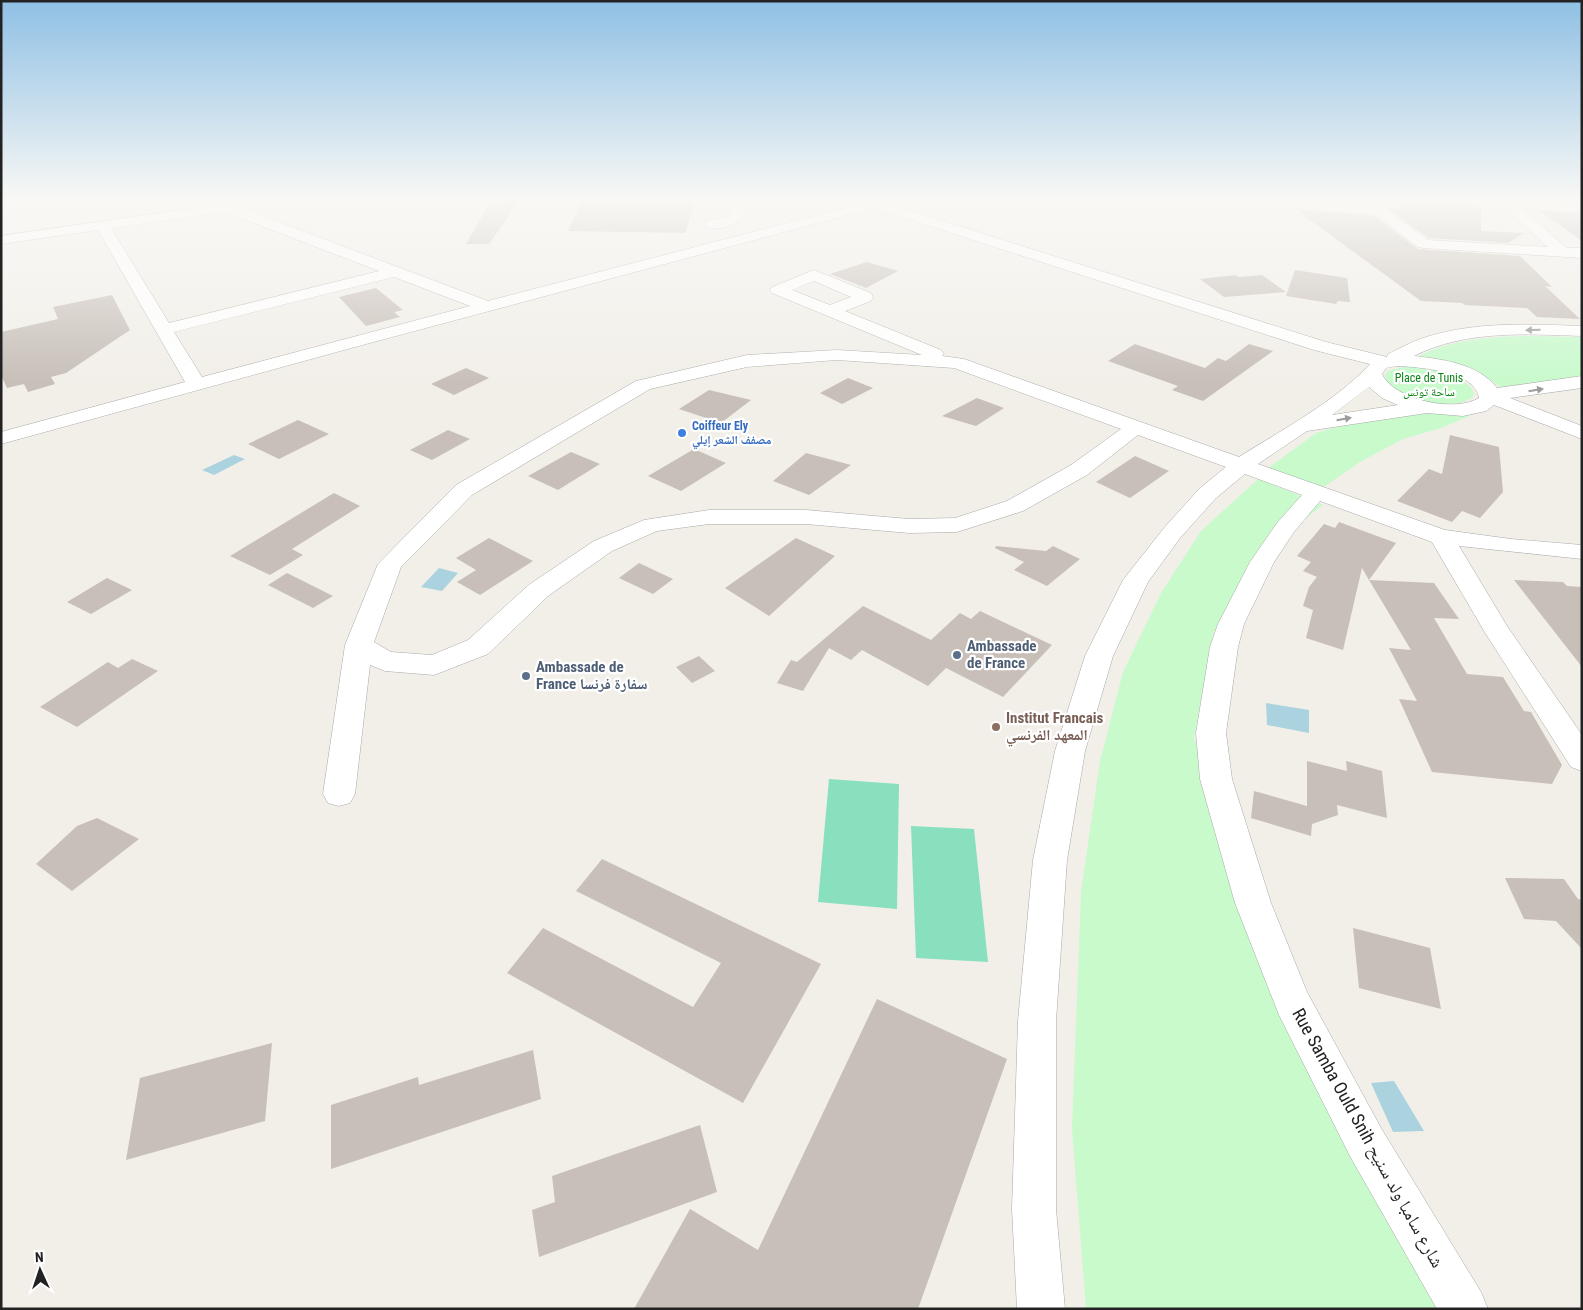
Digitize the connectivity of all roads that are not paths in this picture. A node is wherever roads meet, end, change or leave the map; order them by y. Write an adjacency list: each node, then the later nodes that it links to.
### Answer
1 (122, 260): 8 (street)
2 (365, 260): 5 (street)
3 (654, 260): 6 (street)
4 (1050, 260): 11 (street)
5 (394, 272): 6 (street); 8 (street)
6 (486, 306): 13 (street)
7 (831, 311): 10 (street)
8 (163, 330): 13 (street)
9 (1582, 331): 11 (street, one-way to 11)
10 (957, 363): 16 (street); 24 (street)
11 (1380, 367): 14 (street); 15 (street); 17 (street)
12 (1582, 382): 14 (street, one-way to 12)
13 (196, 384): 19 (street)
14 (1486, 400): 15 (street); 18 (street)
15 (1429, 408): 17 (street, one-way to 15)
16 (1136, 427): 20 (street); 24 (street)
17 (1296, 429): 20 (street)
18 (1582, 433)
19 (1, 438)
20 (1243, 464): 21 (street); 27 (street)
21 (1316, 492): 22 (street); 28 (street, Rue Samba Ould Snih شارع سامبا ولد سنيح)
22 (1441, 536): 23 (street); 25 (street)
23 (1582, 552)
24 (359, 644): 26 (street)
25 (1582, 759)
26 (339, 794)
27 (1041, 1309)
28 (1464, 1309)

